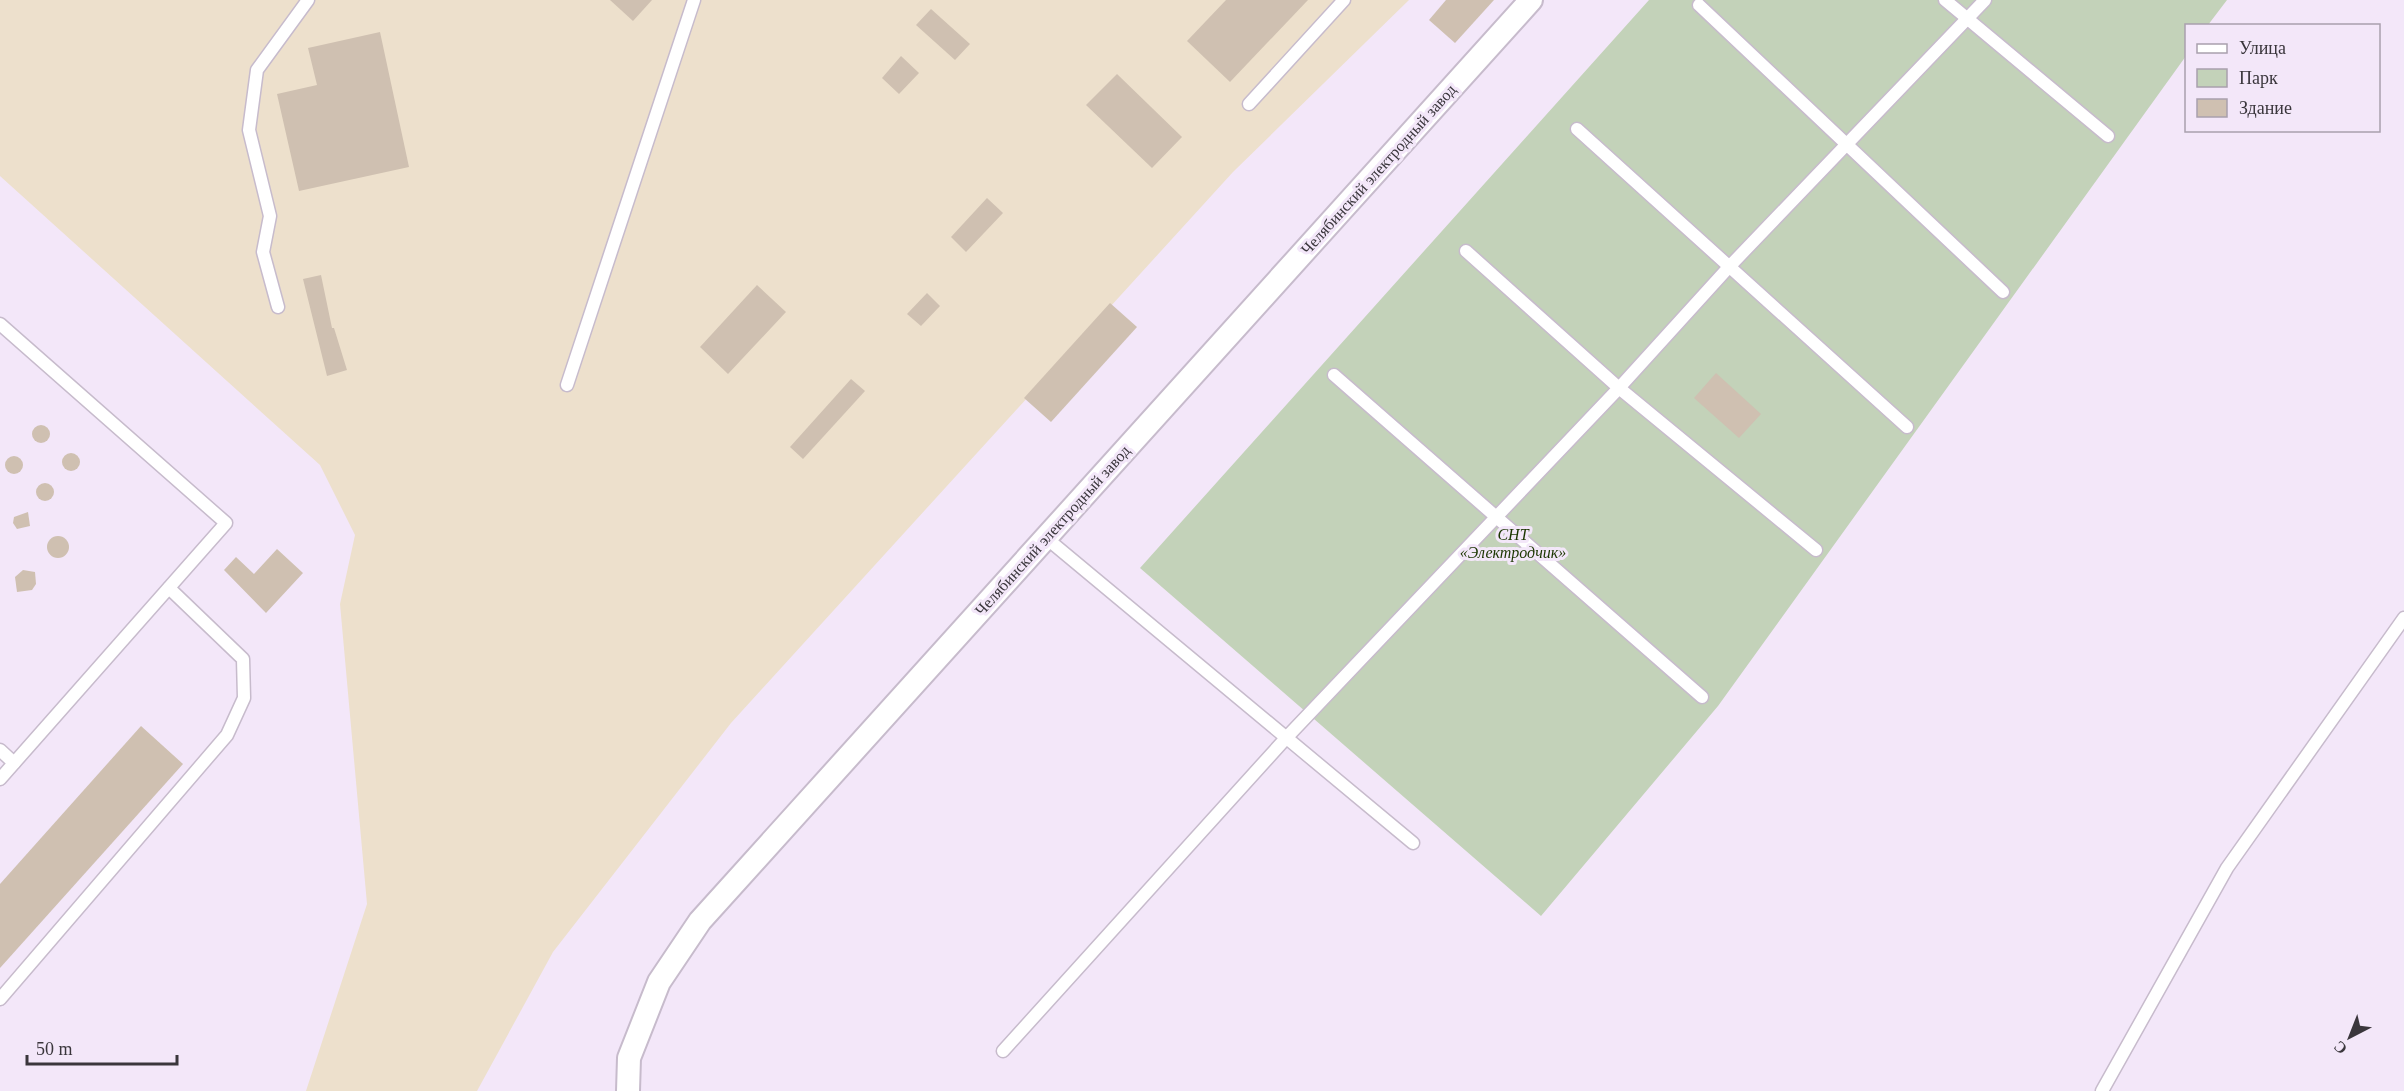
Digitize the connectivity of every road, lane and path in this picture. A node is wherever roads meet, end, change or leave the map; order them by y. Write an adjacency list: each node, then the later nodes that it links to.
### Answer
1 (308, 0): 16 (lane)
2 (694, 0): 19 (lane)
3 (1344, 0): 9 (lane)
4 (1531, 0): 23 (street, Челябинский электродный завод)
5 (1945, 0): 8 (lane)
6 (1985, 0): 8 (lane)
7 (1699, 5): 12 (lane)
8 (1967, 19): 11 (lane); 12 (lane)
9 (1249, 104)
10 (1576, 129): 14 (lane)
11 (2108, 136)
12 (1847, 145): 14 (lane); 15 (lane)
13 (1466, 251): 20 (lane)
14 (1728, 268): 20 (lane); 21 (lane)
15 (2003, 291)
16 (278, 307)
17 (0, 324): 25 (lane)
18 (1334, 375): 22 (lane)
19 (567, 385)
20 (1619, 388): 22 (lane); 24 (lane)
21 (1907, 427)
22 (1497, 517): 27 (lane); 28 (lane)
23 (1046, 537): 28 (lane); 35 (street, Челябинский электродный завод)
24 (1816, 550)
25 (169, 588): 30 (lane); 33 (lane)
26 (2404, 618): 36 (lane)
27 (1702, 697)
28 (1287, 737): 32 (lane); 34 (lane)
29 (0, 750): 30 (lane)
30 (14, 763): 31 (lane)
31 (0, 779)
32 (1413, 843)
33 (0, 999)
34 (1003, 1051)
35 (628, 1091)
36 (2102, 1091)

